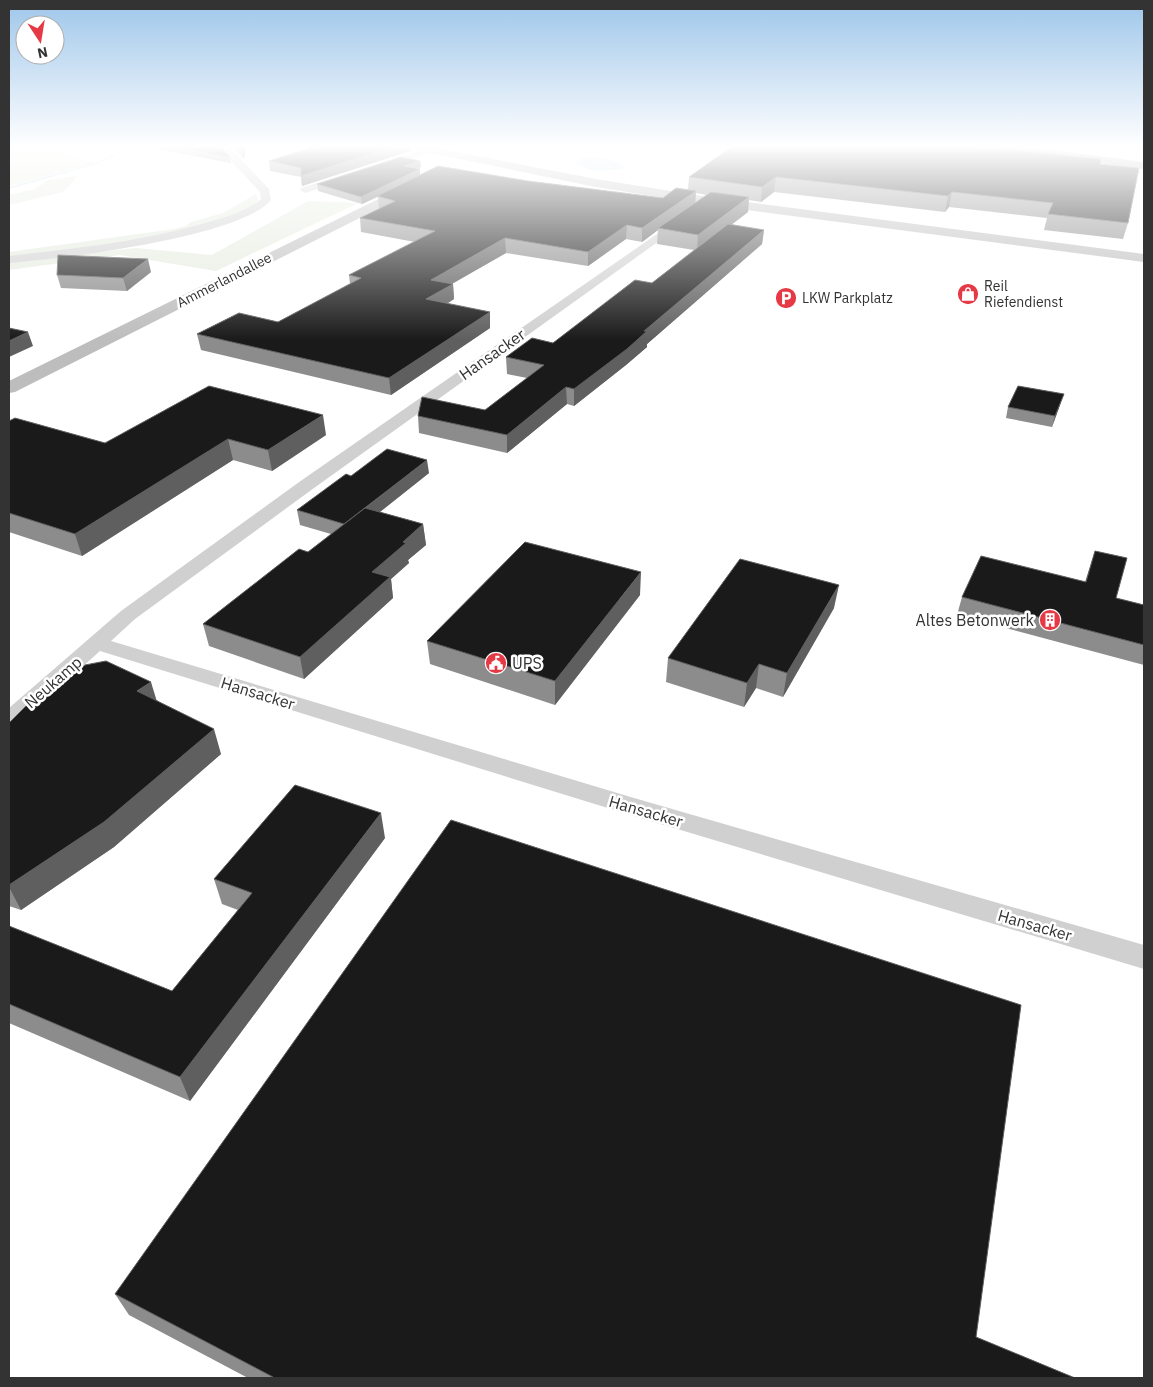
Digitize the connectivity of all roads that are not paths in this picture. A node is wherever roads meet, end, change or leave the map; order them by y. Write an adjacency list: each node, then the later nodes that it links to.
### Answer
1 (250, 211): 6 (street)
2 (364, 211): 7 (street, Ammerlandallee)
3 (694, 211): 8 (street, Hansacker)
4 (782, 211): 5 (street)
5 (1144, 258)
6 (9, 260)
7 (9, 388)
8 (96, 643): 9 (street, Neukamp); 10 (street, Hansacker)
9 (9, 720)
10 (1144, 957)

